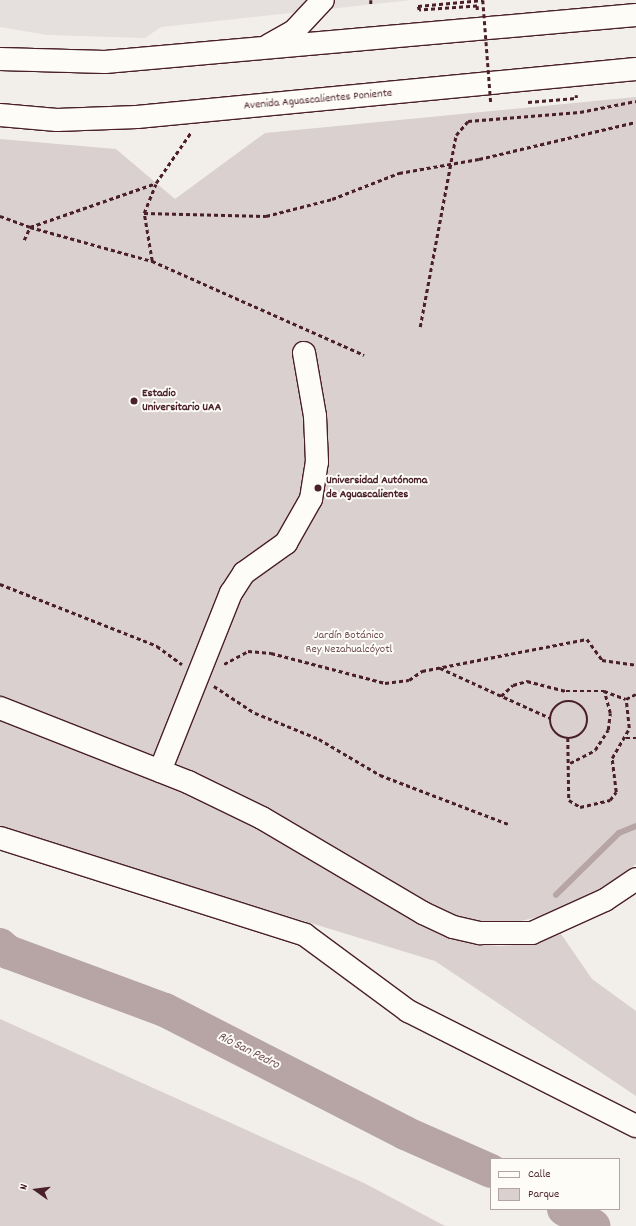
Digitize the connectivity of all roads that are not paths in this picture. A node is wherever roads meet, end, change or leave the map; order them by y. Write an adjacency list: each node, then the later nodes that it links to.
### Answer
1 (323, 0): 3 (main road)
2 (636, 15): 3 (main road)
3 (262, 48): 4 (main road)
4 (0, 59)
5 (636, 69): 6 (main road, Avenida Aguascalientes Poniente)
6 (0, 115)
7 (304, 353): 9 (main road)
8 (0, 708): 9 (main road)
9 (160, 771): 11 (main road)
10 (0, 838): 12 (main road)
11 (636, 879)
12 (636, 1126)

